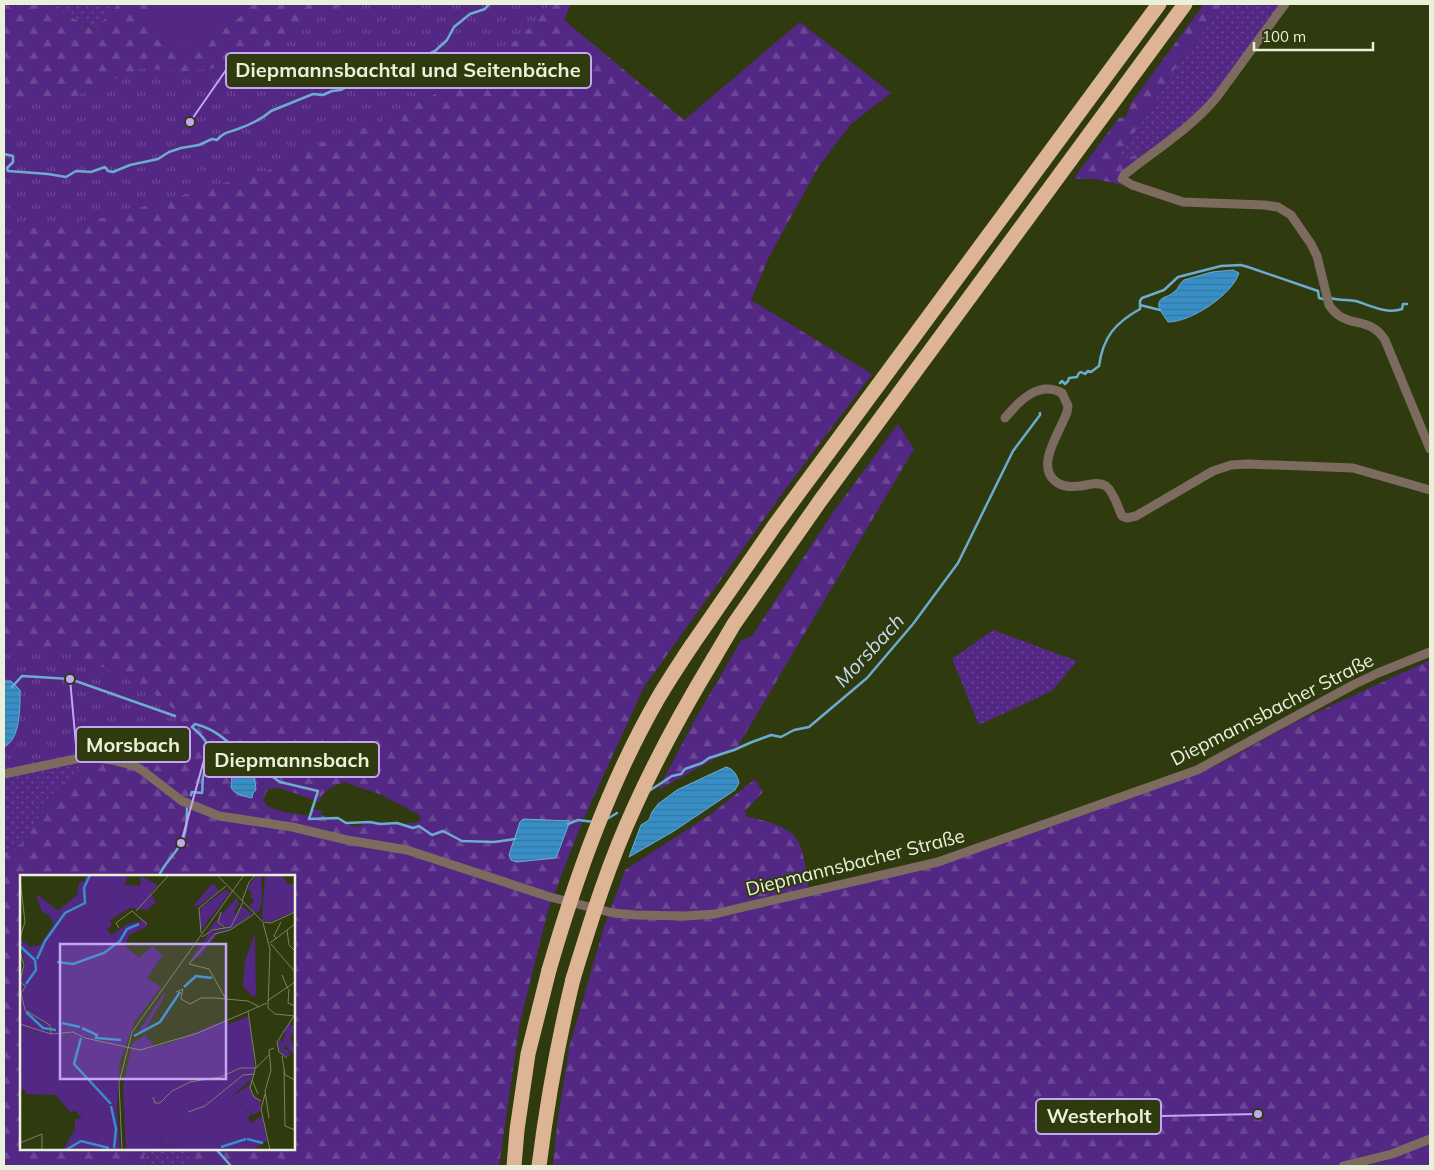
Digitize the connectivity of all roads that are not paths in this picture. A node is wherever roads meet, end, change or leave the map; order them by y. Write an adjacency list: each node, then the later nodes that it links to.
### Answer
1 (1160, 4): 10 (highway, bridge)
2 (1186, 4): 11 (highway, bridge)
3 (1285, 4): 5 (street)
4 (1005, 418): 6 (street)
5 (1430, 449)
6 (1430, 490)
7 (1430, 652): 8 (street, Diepmannsbacher Straße)
8 (4, 774)
9 (1430, 1139): 12 (street)
10 (514, 1166)
11 (539, 1166)
12 (1343, 1166)

